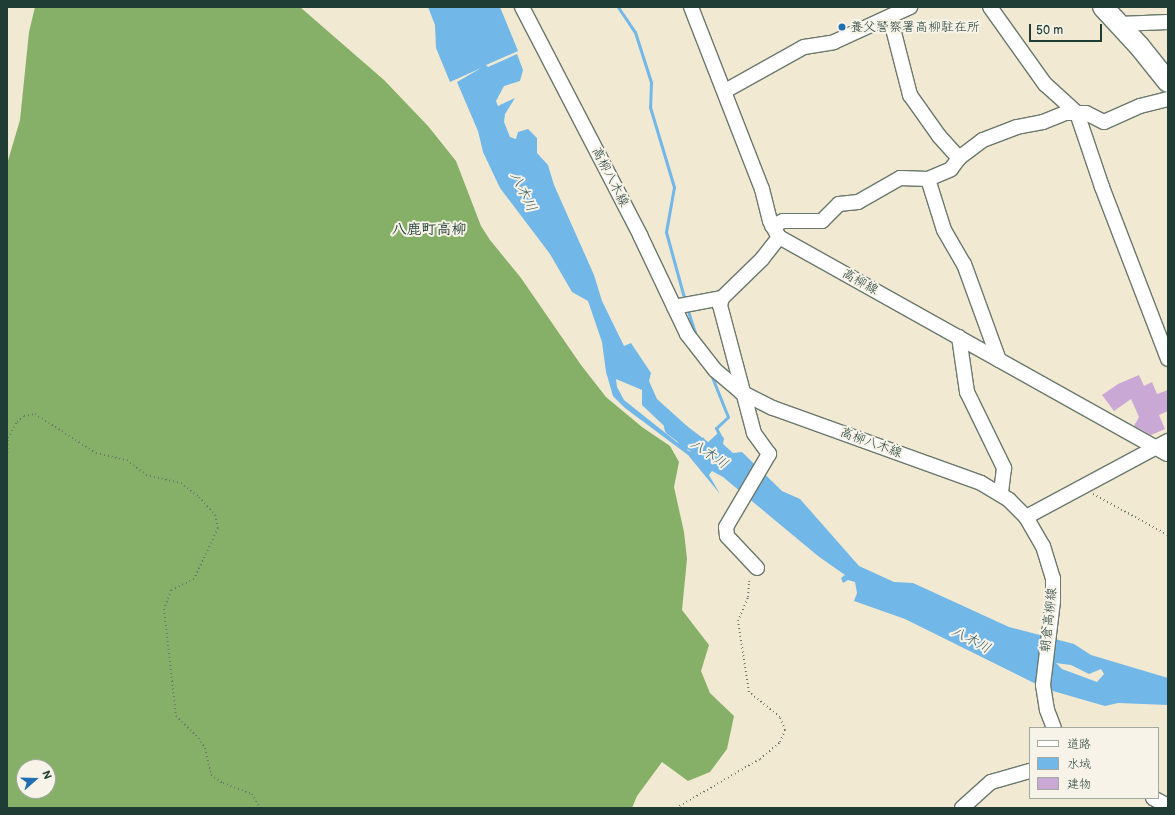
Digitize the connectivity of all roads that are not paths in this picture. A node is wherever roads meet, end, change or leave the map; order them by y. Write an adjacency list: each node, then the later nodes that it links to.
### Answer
1 (522, 7): 17 (street, 高柳八木線)
2 (691, 7): 10 (street)
3 (910, 7): 6 (street)
4 (990, 7): 12 (street)
5 (1102, 7): 8 (highway)
6 (890, 17): 10 (street); 13 (street)
7 (1168, 22): 8 (street)
8 (1119, 24): 9 (highway)
9 (1168, 82)
10 (725, 91): 15 (street)
11 (1168, 99): 12 (street)
12 (1076, 113): 13 (street); 19 (street)
13 (959, 158): 14 (street)
14 (928, 179): 15 (street); 20 (street)
15 (776, 232): 16 (street); 18 (street, 高柳線)
16 (722, 298): 17 (street); 21 (street)
17 (683, 306): 21 (street, 高柳八木線)
18 (960, 337): 20 (street, 高柳線); 23 (street)
19 (1168, 359)
20 (999, 360): 22 (street, 高柳線)
21 (741, 392): 23 (street, 高柳八木線); 25 (street)
22 (1164, 448): 24 (street)
23 (1001, 494): 24 (street, 高柳八木線)
24 (1026, 517): 26 (street, 朝倉高柳線)
25 (757, 568)
26 (1054, 727)
27 (1029, 770): 30 (street)
28 (1155, 799): 29 (street)
29 (1168, 806)
30 (962, 808)

